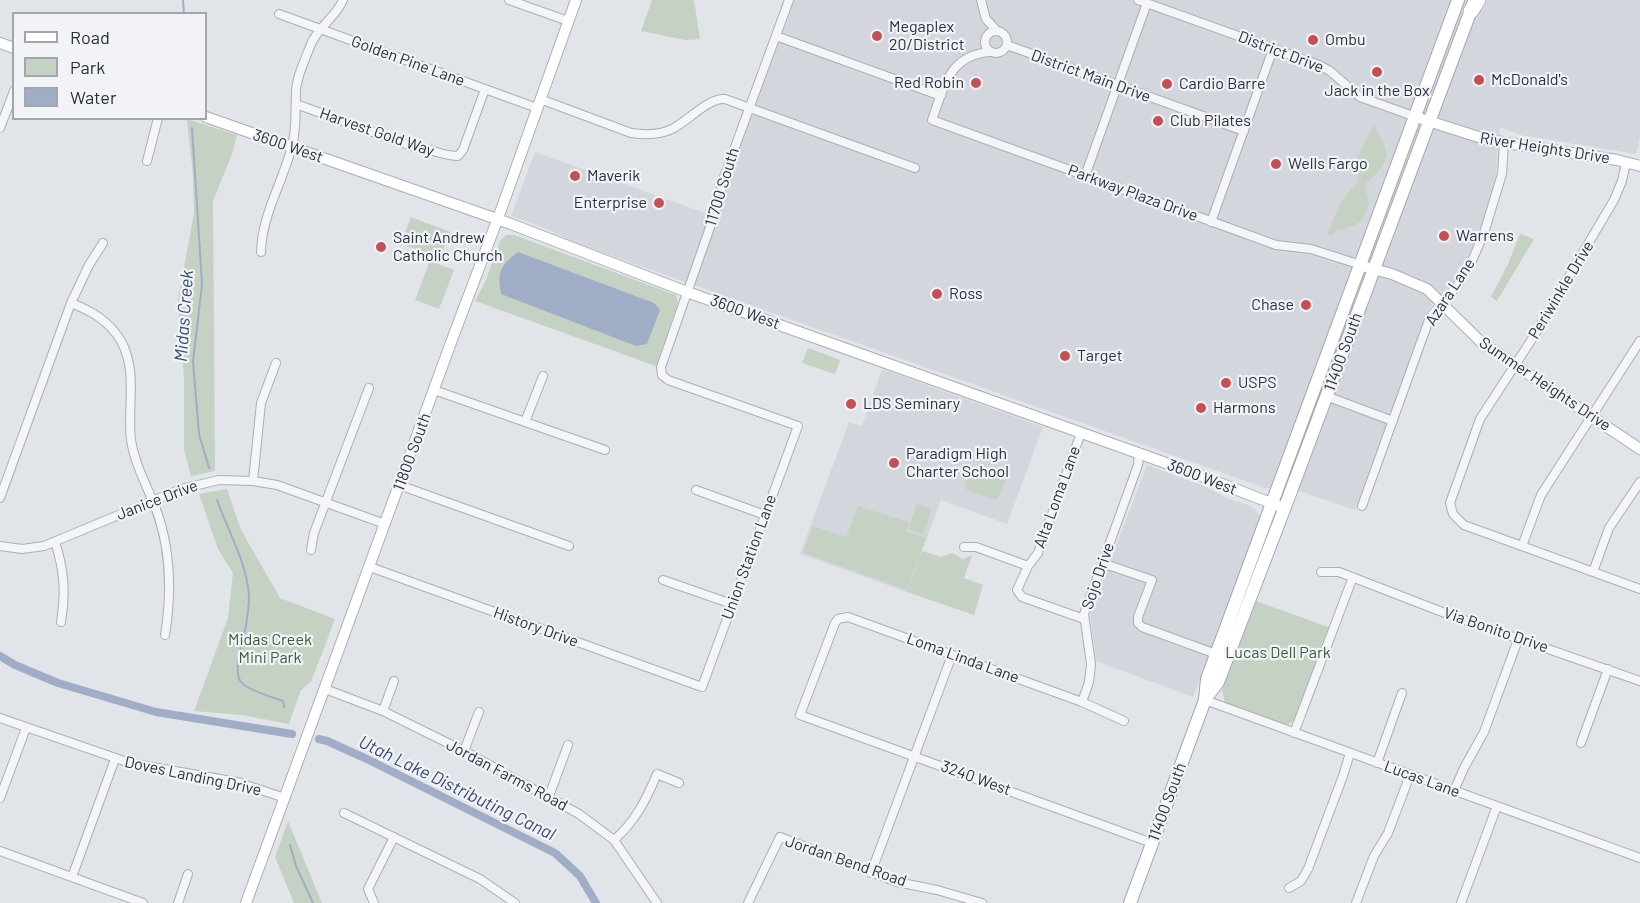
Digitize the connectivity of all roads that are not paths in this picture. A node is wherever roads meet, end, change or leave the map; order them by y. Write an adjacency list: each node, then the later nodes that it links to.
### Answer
1 (343, 0): 12 (street)
2 (509, 0): 11 (street)
3 (576, 0): 11 (main road, 11800 South)
4 (789, 0): 14 (street, 11700 South)
5 (981, 0): 10 (street)
6 (1458, 0): 28 (main road, 11400 South)
7 (1143, 2): 17 (street, District Drive); 20 (street)
8 (1475, 4): 30 (main road, 11400 South)
9 (279, 14): 12 (street, Golden Pine Lane)
10 (986, 19): 13 (street); 15 (street)
11 (568, 21): 25 (main road, 11800 South)
12 (320, 29): 21 (street, Golden Pine Lane); 24 (street)
13 (997, 31): 15 (street); 16 (street)
14 (776, 36): 23 (street); 26 (street, 11700 South)
15 (985, 38): 18 (street); 19 (street, Parkway Plaza Drive)
16 (1007, 45): 18 (street); 20 (street, District Main Drive)
17 (1273, 49): 28 (street, District Drive); 32 (street)
18 (990, 52): 19 (street)
19 (972, 55): 23 (street, Parkway Plaza Drive)
20 (1118, 86): 32 (street, District Main Drive); 39 (street)
21 (485, 89): 24 (street, Harvest Gold Way); 25 (street, Golden Pine Lane)
22 (12, 96): 31 (street)
23 (941, 96): 39 (street, Parkway Plaza Drive)
24 (296, 104): 34 (street)
25 (539, 104): 26 (street, Golden Pine Lane); 40 (main road, 11800 South)
26 (748, 107): 38 (street); 46 (street, 11700 South)
27 (207, 117): 34 (main road, 3600 West)
28 (1416, 117): 30 (main road, River Heights Drive); 44 (main road, 11400 South)
29 (157, 120): 35 (street)
30 (1428, 122): 33 (main road, River Heights Drive); 45 (main road, 11400 South)
31 (1, 124)
32 (1244, 132): 41 (street)
33 (1504, 143): 36 (main road, River Heights Drive); 48 (street, Azara Lane)
34 (291, 148): 40 (main road, 3600 West); 43 (street)
35 (147, 161)
36 (1626, 162): 37 (main road, River Heights Drive); 52 (street, Periwinkle Drive)
37 (1640, 166)
38 (915, 168)
39 (1085, 176): 41 (street, Parkway Plaza Drive)
40 (497, 219): 46 (main road, 3600 West); 55 (main road, 11800 South)
41 (1212, 222): 44 (street, Parkway Plaza Drive)
42 (103, 243): 47 (street)
43 (261, 252)
44 (1360, 265): 45 (main road, Summer Heights Drive); 49 (main road, 11400 South)
45 (1374, 269): 48 (main road, Summer Heights Drive); 57 (main road, 11400 South)
46 (687, 292): 61 (street, 11700 South); 62 (main road, 3600 West)
47 (71, 303): 71 (street); 72 (street)
48 (1441, 303): 52 (main road, Summer Heights Drive); 59 (street, Azara Lane)
49 (1334, 337): 56 (main road, 11400 South); 57 (main road)
50 (1640, 341): 58 (street)
51 (276, 363): 67 (street)
52 (1515, 366): 58 (main road, Summer Heights Drive); 82 (street, Periwinkle Drive)
53 (543, 376): 60 (street)
54 (369, 388): 73 (street)
55 (434, 390): 60 (street); 69 (main road, 11800 South)
56 (1313, 393): 66 (main road); 74 (main road, 11400 South)
57 (1326, 396): 59 (street); 66 (main road, 11400 South)
58 (1592, 417): 63 (main road, Summer Heights Drive); 82 (street)
59 (1393, 421): 75 (street, Azara Lane)
60 (525, 422): 64 (street)
61 (798, 426): 77 (street, Union Station Lane)
62 (1081, 433): 65 (main road, 3600 West); 86 (street, Alta Loma Lane)
63 (1640, 449)
64 (605, 450)
65 (1138, 453): 74 (main road, 3600 West); 85 (street, Sojo Drive)
66 (1299, 472): 76 (main road, 11400 South)
67 (253, 481): 72 (street, Janice Drive); 73 (street, Janice Drive)
68 (1640, 482): 89 (street)
69 (399, 485): 78 (main road, 11800 South); 81 (street)
70 (696, 490): 77 (street)
71 (0, 498)
72 (152, 500): 79 (street, Janice Drive); 96 (street)
73 (327, 503): 78 (street, Janice Drive); 84 (street)
74 (1272, 503): 76 (main road, 3600 West); 98 (main road, 11400 South)
75 (1362, 506)
76 (1284, 508): 106 (main road, 11400 South)
77 (765, 514): 93 (street, Union Station Lane)
78 (386, 524): 87 (main road, 11800 South)
79 (55, 542): 80 (street, Janice Drive); 95 (street)
80 (0, 546)
81 (569, 546)
82 (1522, 546): 89 (street)
83 (963, 547): 86 (street)
84 (311, 550)
85 (1102, 563): 94 (street, Sojo Drive); 98 (street)
86 (1028, 566): 94 (street, Alta Loma Lane)
87 (370, 567): 103 (street, History Drive); 104 (main road, 11800 South)
88 (1321, 572): 90 (street, Via Bonito Drive)
89 (1593, 572): 92 (street)
90 (1353, 577): 97 (street, Via Bonito Drive); 114 (street)
91 (663, 580): 93 (street)
92 (1640, 588)
93 (732, 604): 103 (street, Union Station Lane)
94 (1084, 619): 107 (street, Sojo Drive)
95 (61, 622)
96 (165, 635)
97 (1519, 637): 100 (street, Via Bonito Drive); 124 (street)
98 (1216, 654): 106 (main road, 11400 South)
99 (952, 655): 107 (street, Loma Linda Lane); 110 (street, Loma Linda Lane); 119 (street)
100 (1608, 669): 102 (street, Via Bonito Drive); 115 (street)
101 (394, 681): 108 (street)
102 (1640, 681)
103 (702, 687)
104 (325, 689): 108 (street, Jordan Farms Road); 127 (main road, 11800 South)
105 (1402, 693): 121 (street)
106 (1205, 700): 114 (street, Lucas Lane); 132 (main road, 11400 South)
107 (1082, 702): 112 (street, Loma Linda Lane)
108 (383, 711): 117 (street, Jordan Farms Road)
109 (479, 712): 117 (street)
110 (800, 715): 119 (street, 3240 West)
111 (0, 718): 113 (street, Doves Landing Drive)
112 (1124, 721)
113 (26, 728): 120 (street, Doves Landing Drive); 126 (street)
114 (1294, 733): 118 (street, Lucas Lane)
115 (1581, 743)
116 (568, 745): 125 (street)
117 (464, 751): 125 (street, Jordan Farms Road)
118 (1350, 753): 121 (street, Lucas Lane); 138 (street)
119 (915, 756): 132 (street, 3240 West); 135 (street)
120 (115, 759): 127 (street, Doves Landing Drive); 137 (street)
121 (1377, 763): 122 (street, Lucas Lane)
122 (1410, 775): 124 (street, Lucas Lane); 148 (street)
123 (679, 783): 131 (street)
124 (1454, 791): 128 (street, Lucas Lane)
125 (549, 796): 131 (street, Jordan Farms Road)
126 (0, 798)
127 (285, 798): 141 (main road, 11800 South)
128 (1497, 806): 134 (street, Lucas Lane); 149 (street)
129 (345, 813): 130 (street)
130 (394, 837): 142 (street); 143 (street)
131 (615, 840): 144 (street, Jordan Farms Road)
132 (1152, 843): 147 (main road, 11400 South)
133 (0, 851): 137 (street)
134 (1640, 858)
135 (871, 873): 145 (street, Jordan Bend Road); 146 (street, Jordan Bend Road)
136 (188, 874): 140 (street)
137 (72, 877): 139 (street)
138 (1289, 888)
139 (143, 903)
140 (178, 903)
141 (246, 903)
142 (374, 903)
143 (515, 903)
144 (657, 903)
145 (748, 903)
146 (982, 903)
147 (1130, 903)
148 (1356, 903)
149 (1461, 903)

